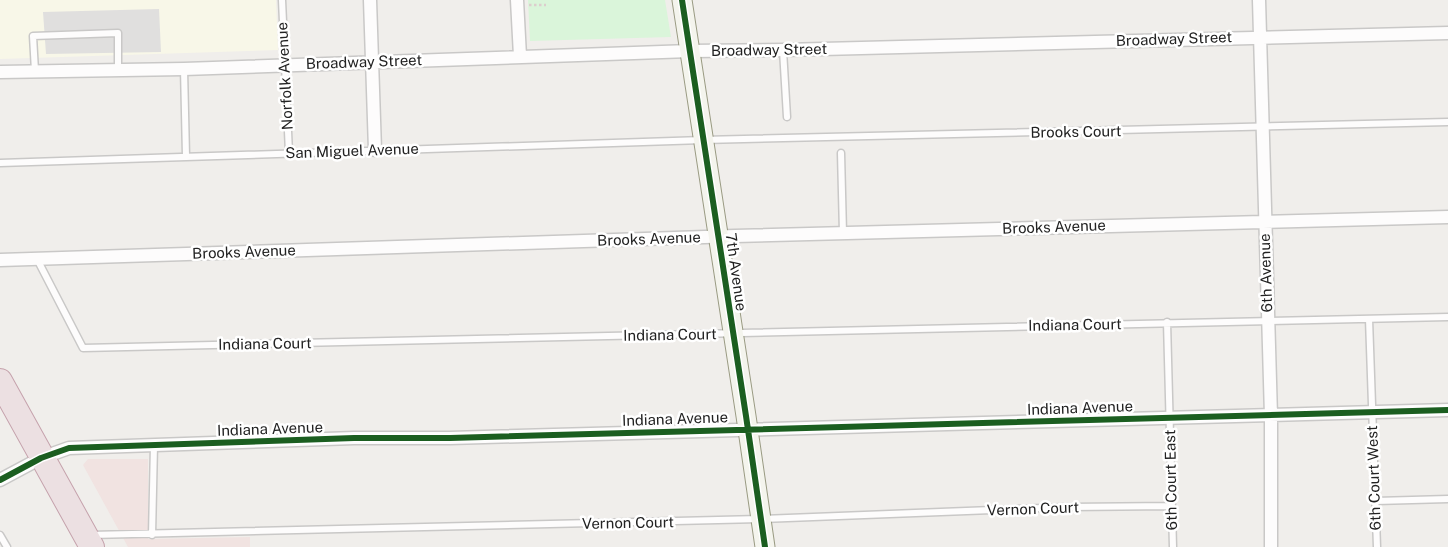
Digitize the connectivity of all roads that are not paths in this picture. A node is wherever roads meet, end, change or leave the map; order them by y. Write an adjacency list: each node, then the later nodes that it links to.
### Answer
1 (282, 0): 12 (lane, Norfolk Avenue)
2 (370, 0): 11 (street)
3 (682, 0): 9 (street, 7th Avenue)
4 (1260, 0): 7 (street, 6th Avenue)
5 (522, 3): 10 (street)
6 (1448, 32): 7 (street, Broadway Street)
7 (1260, 37): 8 (street, Broadway Street); 19 (street, 6th Avenue)
8 (783, 50): 9 (street, Broadway Street); 17 (lane)
9 (690, 51): 10 (street, Broadway Street); 20 (street, 7th Avenue)
10 (520, 56): 11 (street, Broadway Street)
11 (372, 62): 12 (street, Broadway Street); 21 (street)
12 (284, 65): 13 (street, Broadway Street); 22 (lane, Norfolk Avenue)
13 (184, 68): 14 (street, Broadway Street); 24 (lane)
14 (118, 69): 15 (street, Broadway Street); 15 (lane)
15 (34, 71): 16 (street, Broadway Street)
16 (0, 72)
17 (787, 117)
18 (1448, 122): 19 (lane, Brooks Court)
19 (1263, 127): 20 (lane, Brooks Court); 27 (street, 6th Avenue)
20 (703, 140): 21 (lane, San Miguel Avenue); 29 (street, 7th Avenue)
21 (375, 150): 22 (lane, San Miguel Avenue)
22 (289, 153): 24 (lane, San Miguel Avenue)
23 (841, 153): 28 (lane)
24 (186, 156): 25 (lane, San Miguel Avenue)
25 (0, 163)
26 (1448, 217): 27 (street, Brooks Avenue)
27 (1264, 222): 28 (street, Brooks Avenue); 34 (street, 6th Avenue)
28 (843, 233): 29 (street, Brooks Avenue)
29 (718, 236): 30 (street, Brooks Avenue); 36 (street, 7th Avenue)
30 (36, 258): 31 (street, Brooks Avenue); 36 (lane, Indiana Court)
31 (0, 260)
32 (1448, 316): 33 (lane, Indiana Court)
33 (1369, 319): 34 (lane, Indiana Court); 39 (lane, 6th Court West)
34 (1268, 321): 35 (lane, Indiana Court); 40 (street, 6th Avenue)
35 (1167, 322): 36 (lane, Indiana Court); 41 (lane, 6th Court East)
36 (733, 333): 42 (street, 7th Avenue)
37 (0, 381): 44 (highway)
38 (1448, 410): 39 (street, Indiana Avenue)
39 (1371, 411): 40 (street, Indiana Avenue); 47 (lane, 6th Court West)
40 (1271, 416): 41 (street, Indiana Avenue); 56 (street, 6th Avenue)
41 (1170, 418): 42 (street, Indiana Avenue); 48 (lane, 6th Court East)
42 (748, 429): 43 (street, Indiana Avenue); 49 (street, 7th Avenue)
43 (154, 445): 44 (street, Indiana Avenue); 51 (lane)
44 (41, 458): 45 (street, Indiana Avenue); 52 (highway)
45 (0, 480)
46 (1448, 500): 47 (lane)
47 (1376, 501): 57 (lane, 6th Court West)
48 (1172, 506): 49 (lane, Vernon Court); 55 (lane, 6th Court East)
49 (760, 519): 51 (lane, Vernon Court); 54 (street, 7th Avenue)
50 (0, 535): 53 (lane)
51 (152, 535): 52 (lane, Vernon Court)
52 (88, 541)
53 (7, 547)
54 (765, 547)
55 (1173, 547)
56 (1271, 547)
57 (1376, 547)

